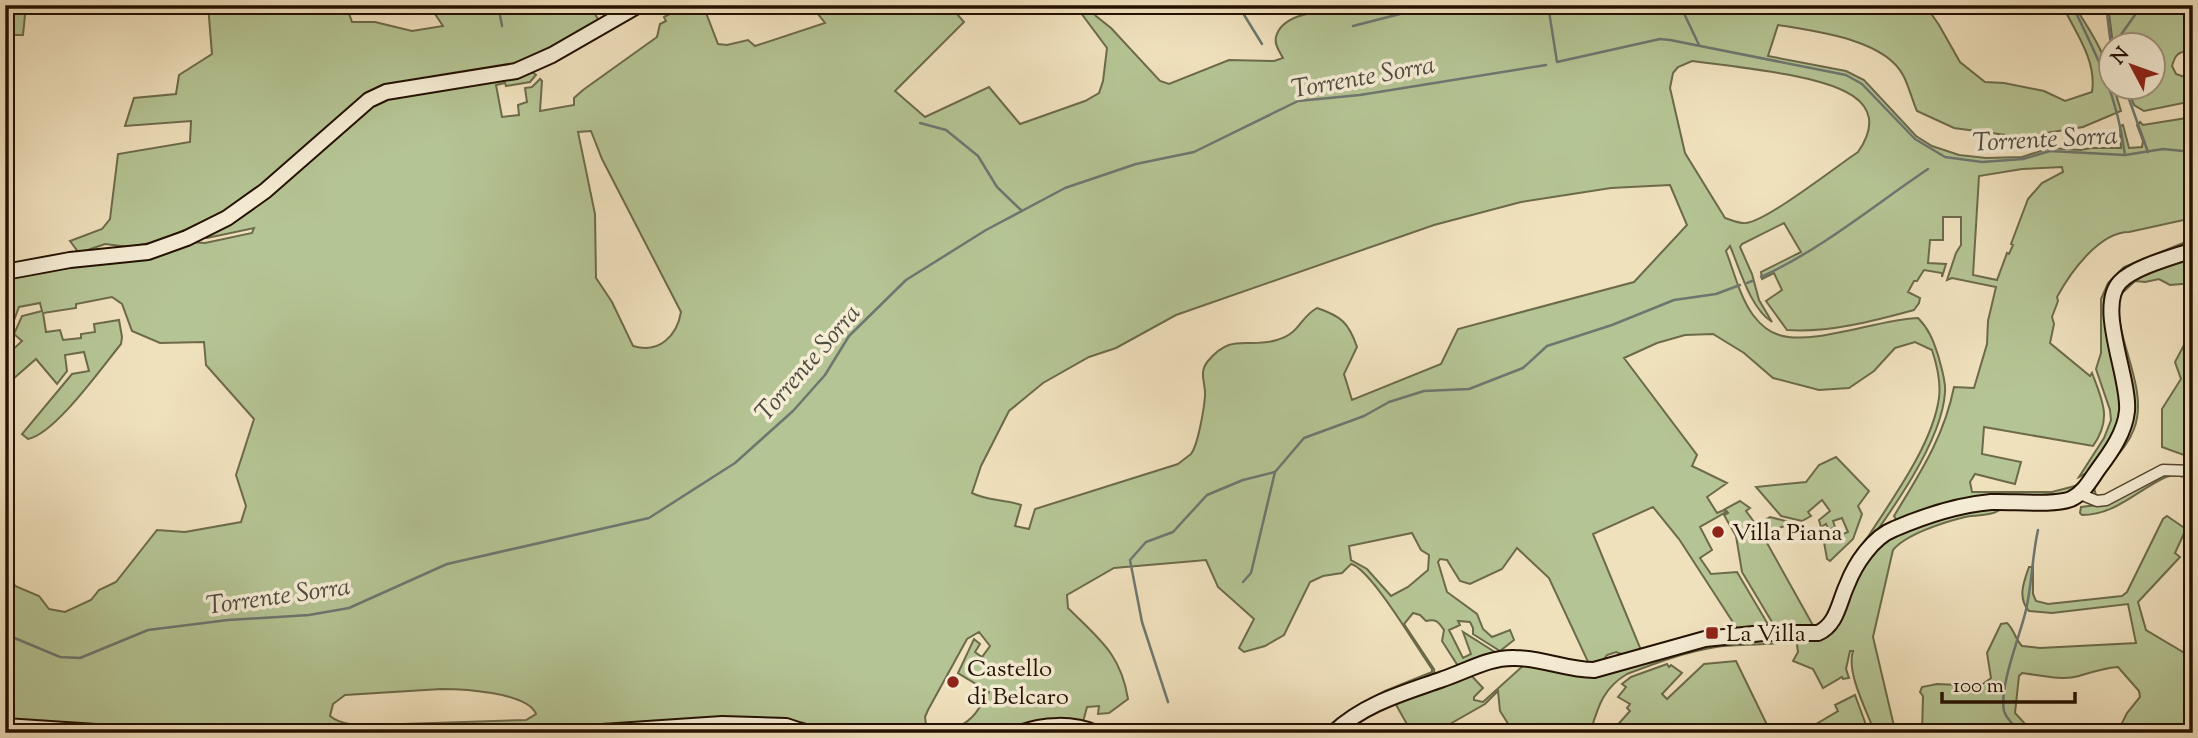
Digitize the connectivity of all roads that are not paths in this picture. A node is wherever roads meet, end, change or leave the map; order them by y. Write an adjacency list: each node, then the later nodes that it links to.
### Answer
1 (639, 5): 3 (street)
2 (2193, 250): 5 (street)
3 (5, 272)
4 (2193, 471): 5 (street)
5 (2080, 494): 12 (street)
6 (5, 726): 7 (street)
7 (111, 733)
8 (587, 733): 9 (street)
9 (807, 733)
10 (1020, 733): 11 (street)
11 (1096, 733)
12 (1334, 733)

